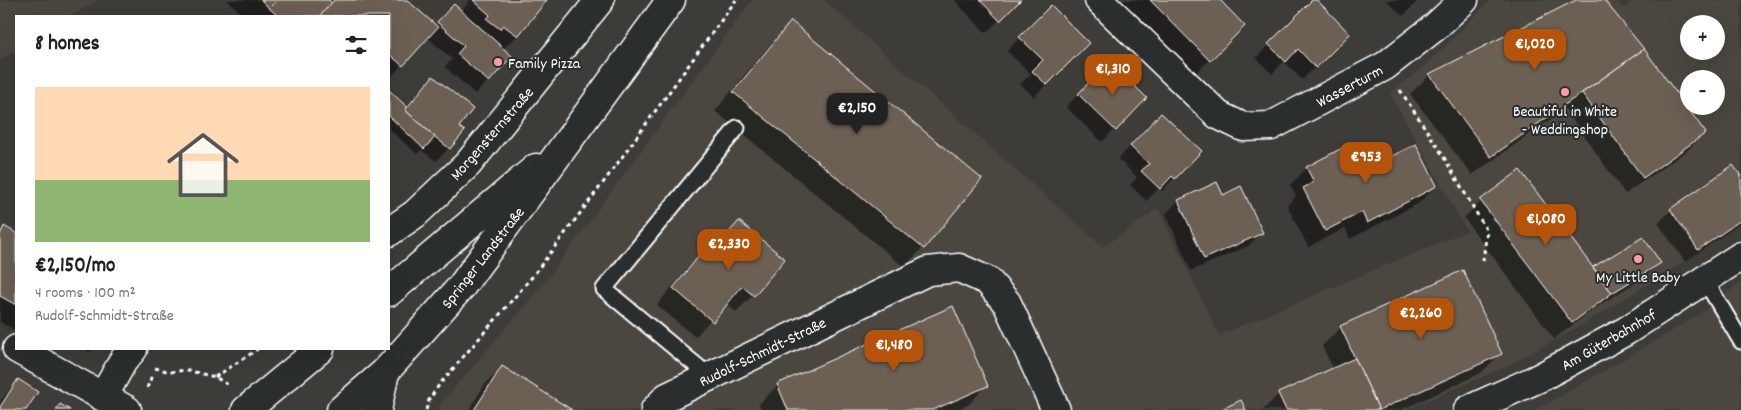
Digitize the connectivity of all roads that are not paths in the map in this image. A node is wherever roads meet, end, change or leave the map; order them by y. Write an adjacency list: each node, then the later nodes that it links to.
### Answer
1 (600, 0): 7 (street, Morgensternstraße)
2 (671, 0): 6 (street, Springer Landstraße)
3 (1099, 0): 4 (street, Wasserturm)
4 (1464, 0)
5 (737, 128): 18 (lane)
6 (573, 136): 10 (street, Springer Landstraße); 17 (street, Springer Landstraße)
7 (390, 231)
8 (1741, 256): 9 (street, Am Güterbahnhof)
9 (1705, 280): 12 (lane); 26 (street, Am Güterbahnhof)
10 (390, 291)
11 (0, 339): 13 (street)
12 (1741, 341)
13 (15, 348)
14 (19, 350): 19 (street)
15 (132, 350): 19 (street)
16 (319, 350): 20 (street)
17 (385, 372): 22 (street, Springer Landstraße); 23 (street)
18 (709, 376): 24 (street, Rudolf-Schmidt-Straße); 25 (street, Rudolf-Schmidt-Straße)
19 (103, 397): 21 (street)
20 (250, 407)
21 (127, 410)
22 (341, 410)
23 (377, 410)
24 (655, 410)
25 (1056, 410)
26 (1468, 410)

